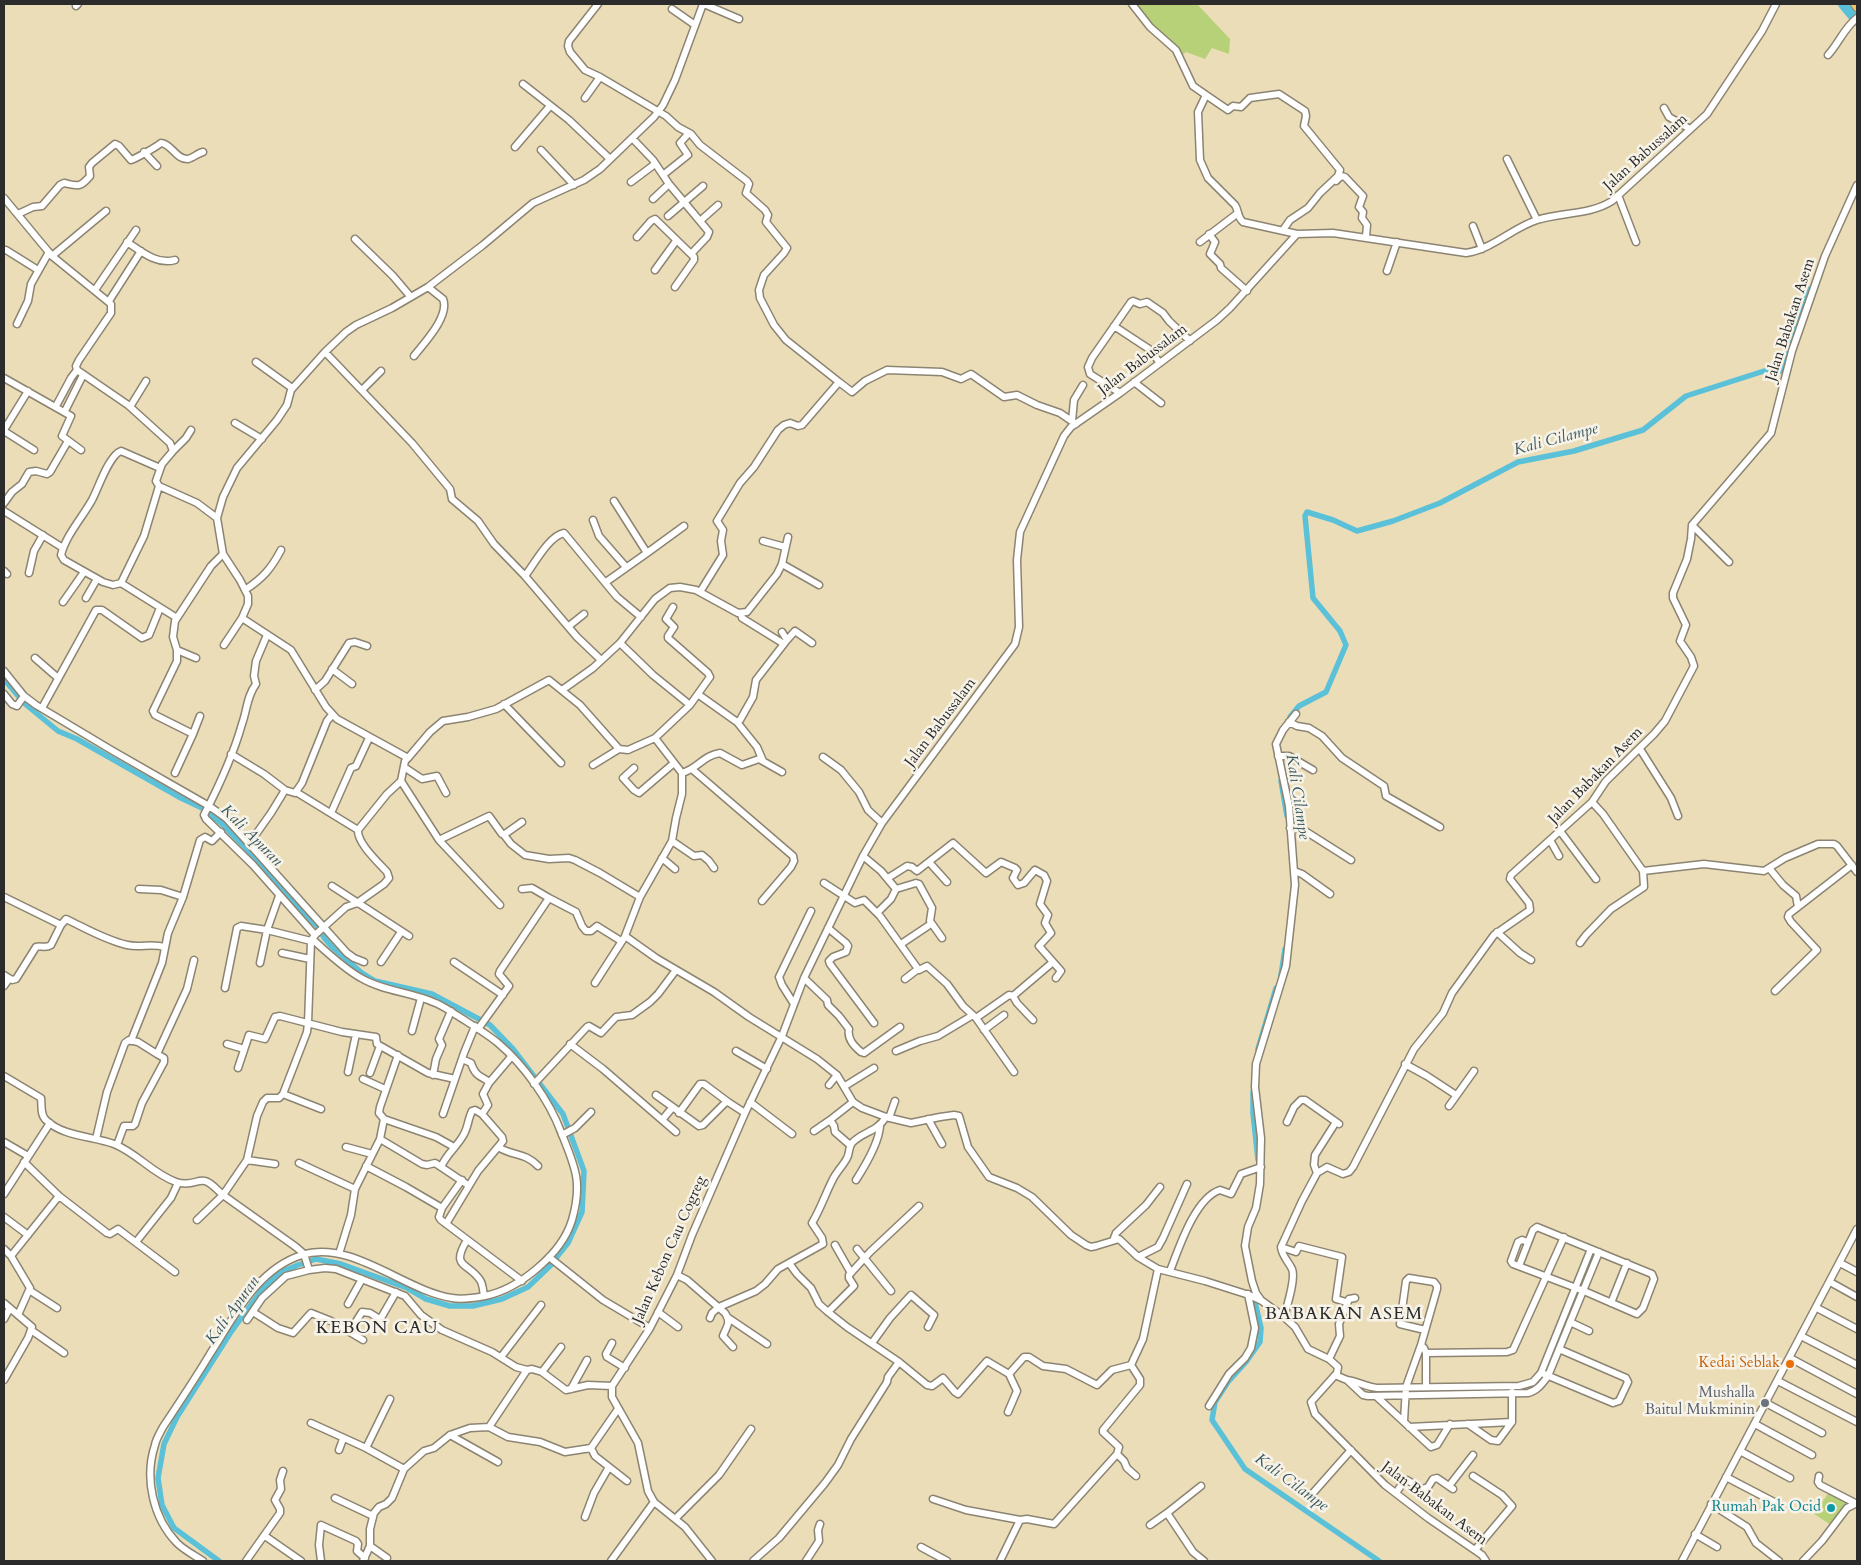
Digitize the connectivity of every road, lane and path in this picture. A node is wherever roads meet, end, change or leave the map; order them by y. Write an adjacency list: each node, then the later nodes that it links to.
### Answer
1 (598, 4): 12 (street)
2 (703, 4): 8 (street); 10 (street)
3 (1132, 4): 14 (street)
4 (1776, 4): 19 (street, Jalan Babussalam)
5 (1855, 4): 6 (main road)
6 (1857, 7)
7 (672, 9): 10 (street)
8 (739, 19)
9 (1856, 19): 11 (street)
10 (695, 25): 18 (street)
11 (1828, 55)
12 (600, 77): 15 (street); 18 (street)
13 (523, 84): 16 (street)
14 (1206, 95): 43 (street); 50 (street)
15 (585, 98)
16 (550, 106): 22 (street); 26 (street)
17 (1664, 108): 19 (street)
18 (658, 112): 20 (street); 21 (street)
19 (1690, 129): 37 (street, Jalan Babussalam)
20 (689, 133): 30 (street); 88 (street)
21 (632, 138): 26 (street); 28 (street)
22 (515, 147)
23 (541, 150): 32 (street)
24 (144, 152): 25 (street); 29 (street); 44 (street)
25 (203, 152)
26 (610, 159): 32 (street)
27 (1507, 159): 46 (street)
28 (655, 164): 30 (street); 31 (street)
29 (157, 166)
30 (663, 175): 33 (street)
31 (632, 182)
32 (574, 184): 70 (street)
33 (669, 184): 39 (street); 40 (street)
34 (1857, 185): 115 (street, Jalan Babakan Asem)
35 (703, 186): 40 (street)
36 (1328, 190): 54 (street)
37 (1618, 195): 46 (street, Jalan Babussalam); 60 (street)
38 (4, 198): 44 (street)
39 (653, 198)
40 (684, 201): 45 (street); 47 (street)
41 (718, 205): 47 (street)
42 (106, 211): 64 (street)
43 (1238, 213): 50 (street); 51 (street)
44 (18, 214): 64 (street)
45 (668, 216)
46 (1537, 220): 61 (street, Jalan Babussalam)
47 (700, 221): 65 (street)
48 (1473, 226): 61 (street)
49 (136, 230): 57 (street)
50 (1283, 230): 52 (street)
51 (1209, 234): 58 (street); 73 (street)
52 (1297, 234): 54 (street, Jalan Babussalam); 73 (street, Jalan Babussalam)
53 (637, 237): 56 (street)
54 (1366, 237): 59 (street, Jalan Babussalam)
55 (355, 239): 74 (street)
56 (676, 241): 65 (street); 68 (street)
57 (127, 242): 63 (street); 72 (street)
58 (1200, 242)
59 (1397, 242): 61 (street, Jalan Babussalam); 69 (street)
60 (1636, 242)
61 (1482, 249)
62 (4, 250): 67 (street)
63 (140, 251): 66 (street); 75 (street)
64 (51, 254): 67 (street); 72 (street)
65 (691, 254): 71 (street)
66 (175, 260)
67 (38, 270): 76 (street)
68 (656, 270)
69 (1387, 271)
70 (428, 287): 74 (street); 80 (street)
71 (675, 288)
72 (95, 290): 75 (street)
73 (1246, 291): 78 (street, Jalan Babussalam)
74 (410, 296): 79 (street)
75 (109, 301): 83 (street)
76 (17, 324)
77 (1114, 326): 78 (street); 82 (street); 94 (street)
78 (1190, 340): 82 (street, Jalan Babussalam)
79 (325, 352): 91 (street); 92 (street)
80 (414, 356)
81 (256, 362): 91 (street)
82 (1160, 363): 89 (street, Jalan Babussalam)
83 (77, 370): 85 (street); 96 (street)
84 (381, 370): 92 (street)
85 (83, 375): 97 (street); 98 (street)
86 (4, 378): 93 (street)
87 (146, 381): 97 (street)
88 (839, 382): 99 (street); 136 (street)
89 (1134, 382): 94 (street, Jalan Babussalam); 95 (street)
90 (1083, 385): 99 (street)
91 (292, 388): 103 (street)
92 (362, 390): 130 (street)
93 (28, 391): 96 (street); 101 (street)
94 (1120, 394): 99 (street, Jalan Babussalam)
95 (1161, 403)
96 (56, 406): 98 (street)
97 (130, 407): 107 (street)
98 (65, 411): 104 (street)
99 (1074, 422): 204 (street, Jalan Babussalam)
100 (235, 423): 103 (street)
101 (4, 430): 105 (street)
102 (191, 430): 107 (street)
103 (262, 439): 113 (street)
104 (68, 441): 106 (street); 111 (street)
105 (34, 450)
106 (81, 450)
107 (173, 451): 108 (street)
108 (160, 468): 109 (street); 121 (street)
109 (159, 486): 113 (street); 133 (street)
110 (614, 501): 123 (street)
111 (4, 503)
112 (4, 511): 117 (street)
113 (217, 518): 124 (street)
114 (592, 520): 127 (street)
115 (1692, 525): 125 (street); 179 (street, Jalan Babakan Asem)
116 (684, 526): 123 (street)
117 (43, 535): 121 (street); 129 (street)
118 (788, 538): 120 (street)
119 (763, 541): 120 (street)
120 (785, 547): 126 (street)
121 (63, 548): 128 (street)
122 (281, 550): 135 (street)
123 (647, 553): 127 (street)
124 (223, 554): 135 (street); 144 (street)
125 (1730, 562)
126 (782, 564): 134 (street); 142 (street)
127 (626, 567): 132 (street)
128 (84, 572): 131 (street); 138 (street)
129 (29, 573)
130 (525, 576): 132 (street); 146 (street)
131 (97, 579): 133 (street); 137 (street)
132 (606, 582): 143 (street)
133 (121, 583): 140 (street)
134 (819, 585)
135 (246, 590): 145 (street)
136 (700, 592): 142 (street); 143 (street)
137 (86, 598)
138 (64, 602)
139 (673, 607): 165 (street)
140 (160, 608): 144 (street); 160 (street)
141 (584, 614): 146 (street)
142 (741, 614): 149 (street)
143 (641, 617): 150 (street)
144 (177, 618): 154 (street)
145 (242, 618): 148 (street); 152 (street)
146 (568, 626): 157 (street)
147 (782, 632): 149 (street)
148 (267, 634): 162 (street); 180 (street)
149 (786, 642): 151 (street); 173 (street)
150 (620, 643): 157 (street); 168 (street)
151 (812, 643)
152 (224, 645)
153 (367, 646): 158 (street)
154 (177, 650): 156 (street); 175 (street)
155 (35, 658): 160 (street)
156 (196, 658)
157 (601, 660): 163 (street)
158 (332, 669): 161 (street); 162 (street)
159 (4, 671): 166 (street)
160 (58, 678): 169 (street)
161 (352, 684)
162 (315, 690): 171 (street)
163 (562, 690): 167 (street); 178 (street)
164 (4, 694): 166 (street)
165 (699, 695): 168 (street); 173 (street)
166 (22, 699): 169 (street)
167 (504, 704): 183 (street); 185 (street)
168 (690, 704): 177 (street)
169 (42, 708): 200 (street)
170 (1296, 714): 174 (street)
171 (332, 715): 176 (street); 197 (street)
172 (200, 716): 175 (street)
173 (737, 722): 184 (street)
174 (1289, 722): 181 (street); 205 (street)
175 (193, 734): 193 (street)
176 (370, 738): 183 (street); 201 (street)
177 (655, 738): 178 (street); 186 (street)
178 (620, 749): 187 (street)
179 (1640, 749): 199 (street, Jalan Babakan Asem); 202 (street)
180 (232, 754): 196 (street); 200 (street)
181 (1278, 756): 191 (street); 206 (street)
182 (823, 757): 204 (street)
183 (408, 758): 188 (street)
184 (763, 761): 190 (street); 192 (street)
185 (561, 763)
186 (674, 763): 189 (street); 194 (street)
187 (593, 765)
188 (404, 767): 195 (street); 198 (street)
189 (634, 768)
190 (693, 770): 194 (street); 242 (street)
191 (1313, 770)
192 (782, 772)
193 (175, 773)
194 (682, 773): 213 (street)
195 (400, 781): 207 (street); 211 (street)
196 (284, 790): 197 (street); 214 (street)
197 (296, 792): 201 (street)
198 (446, 794)
199 (1592, 802): 208 (street, Jalan Babakan Asem); 225 (street)
200 (208, 807): 209 (street); 214 (street)
201 (331, 813): 207 (street)
202 (1678, 816)
203 (522, 822): 210 (street)
204 (882, 822): 215 (street, Jalan Babussalam)
205 (1440, 827)
206 (1290, 828): 218 (street); 224 (street)
207 (358, 830): 243 (street)
208 (1560, 831): 212 (street, Jalan Babakan Asem); 228 (street)
209 (221, 832): 236 (street); 239 (street)
210 (504, 834): 211 (street); 240 (street)
211 (439, 840): 244 (street)
212 (1550, 840): 216 (street); 253 (street, Jalan Babakan Asem)
213 (672, 841): 217 (street); 221 (street)
214 (249, 844): 254 (street)
215 (863, 856): 227 (street); 237 (street, Jalan Babussalam)
216 (1559, 856)
217 (662, 858): 223 (street); 240 (street)
218 (1351, 860)
219 (929, 862): 227 (street); 230 (street); 268 (street)
220 (1852, 865): 222 (street); 226 (street); 245 (street)
221 (714, 868)
222 (1769, 868): 225 (street); 245 (street)
223 (675, 869)
224 (1294, 871): 235 (street); 369 (street)
225 (1643, 871): 258 (street)
226 (1857, 872)
227 (888, 878): 234 (street)
228 (1596, 879)
229 (824, 882): 237 (street)
230 (947, 882)
231 (332, 886): 243 (street)
232 (522, 888): 241 (street)
233 (139, 889): 239 (street)
234 (896, 889): 247 (street); 257 (street)
235 (1330, 894)
236 (279, 896): 251 (street); 254 (street)
237 (842, 896): 247 (street); 250 (street, Jalan Babussalam)
238 (4, 897): 248 (street)
239 (183, 897): 260 (street)
240 (640, 897): 256 (street)
241 (549, 898): 256 (street); 280 (street)
242 (762, 901)
243 (357, 903): 252 (street); 254 (street)
244 (500, 905)
245 (1798, 907): 279 (street)
246 (811, 910): 283 (street)
247 (877, 913): 259 (street)
248 (61, 925): 260 (street); 272 (street)
249 (928, 926): 259 (street)
250 (828, 928): 273 (street, Jalan Babussalam); 289 (street)
251 (267, 930): 254 (street); 269 (street); 278 (street)
252 (401, 932): 255 (street); 266 (street)
253 (1497, 932): 264 (street); 307 (street, Jalan Babakan Asem)
254 (317, 934): 262 (street); 265 (street); 282 (street)
255 (409, 936)
256 (623, 938): 271 (street); 276 (street)
257 (942, 938)
258 (1580, 943)
259 (901, 944): 270 (street)
260 (165, 947): 296 (street)
261 (282, 953): 262 (street)
262 (310, 958): 288 (street)
263 (194, 960): 303 (street)
264 (1531, 960)
265 (364, 962)
266 (381, 962)
267 (454, 962): 280 (street)
268 (1053, 962): 274 (street); 281 (street)
269 (260, 963)
270 (918, 969): 275 (street); 286 (street)
271 (676, 970): 295 (street); 298 (street)
272 (6, 977): 277 (street)
273 (804, 978): 283 (street, Jalan Babussalam); 291 (street)
274 (1056, 978)
275 (905, 979)
276 (595, 983)
277 (4, 986)
278 (225, 988)
279 (1775, 991)
280 (503, 994): 290 (street)
281 (1013, 996): 286 (street); 287 (street)
282 (420, 998): 284 (street); 293 (street)
283 (794, 1004): 295 (street, Jalan Babussalam)
284 (451, 1011): 290 (street); 315 (street)
285 (1004, 1015): 292 (street)
286 (974, 1016): 292 (street); 301 (street)
287 (1033, 1020)
288 (308, 1023): 294 (street); 300 (street); 325 (street)
289 (874, 1023)
290 (478, 1027): 305 (street); 306 (street)
291 (900, 1027)
292 (984, 1030): 313 (street)
293 (412, 1031)
294 (356, 1034): 299 (street); 312 (street)
295 (782, 1036): 310 (street, Jalan Kebon Cau Cogreg); 316 (street)
296 (131, 1040): 303 (street); 353 (street)
297 (227, 1044): 300 (street)
298 (570, 1044): 321 (street); 343 (street)
299 (380, 1046): 304 (street); 314 (street)
300 (244, 1049): 308 (street)
301 (896, 1050)
302 (736, 1051): 310 (street)
303 (157, 1054): 356 (street)
304 (398, 1056): 315 (street); 324 (street)
305 (511, 1057): 320 (street); 321 (street)
306 (462, 1059): 319 (street); 320 (street)
307 (1404, 1064): 327 (street); 370 (street, Jalan Babakan Asem)
308 (238, 1068)
309 (874, 1068): 323 (street)
310 (767, 1069): 330 (street, Jalan Kebon Cau Cogreg)
311 (1474, 1071): 327 (street)
312 (348, 1072)
313 (1014, 1072)
314 (370, 1073)
315 (433, 1075): 319 (street)
316 (837, 1075): 322 (street); 323 (street)
317 (4, 1076): 346 (street)
318 (363, 1079): 324 (street)
319 (455, 1080): 338 (street)
320 (490, 1082): 339 (street)
321 (536, 1083): 350 (street)
322 (829, 1085)
323 (845, 1086): 331 (street)
324 (385, 1089): 340 (street)
325 (283, 1094): 334 (street); 363 (street)
326 (656, 1095): 333 (street)
327 (1456, 1095): 332 (street)
328 (895, 1101): 341 (street)
329 (728, 1102): 336 (street); 336 (street); 337 (street)
330 (750, 1102): 337 (street, Jalan Kebon Cau Cogreg); 351 (street)
331 (853, 1102): 341 (street); 344 (street)
332 (1449, 1106)
333 (672, 1108): 336 (street); 343 (street)
334 (321, 1109)
335 (591, 1112): 350 (street)
336 (679, 1113)
337 (745, 1113): 417 (street, Jalan Kebon Cau Cogreg)
338 (444, 1114)
339 (482, 1114): 359 (street); 360 (street)
340 (384, 1118): 352 (street); 359 (street)
341 (887, 1118): 342 (street); 347 (street)
342 (928, 1119): 355 (street); 389 (street)
343 (662, 1120): 348 (street)
344 (830, 1120): 349 (street); 357 (street)
345 (1287, 1122): 370 (street)
346 (50, 1123): 353 (street); 362 (street)
347 (880, 1126): 357 (street); 372 (street)
348 (676, 1132)
349 (814, 1132)
350 (564, 1134): 404 (street)
351 (792, 1134)
352 (380, 1139): 361 (street); 368 (street)
353 (96, 1140): 356 (street)
354 (4, 1142): 362 (street)
355 (942, 1144)
356 (116, 1145): 373 (street)
357 (850, 1145): 407 (street)
358 (346, 1147): 361 (street)
359 (454, 1147): 368 (street)
360 (498, 1147): 367 (street); 375 (street)
361 (372, 1154): 366 (street)
362 (26, 1159): 378 (street); 380 (street)
363 (247, 1160): 365 (street); 379 (street)
364 (299, 1163): 377 (street)
365 (275, 1164)
366 (366, 1166): 377 (street); 382 (street)
367 (538, 1166)
368 (441, 1167): 371 (street)
369 (1258, 1168): 413 (street); 431 (street)
370 (1317, 1173): 395 (street)
371 (462, 1180): 375 (street); 382 (street)
372 (856, 1180)
373 (178, 1183): 379 (street); 391 (street)
374 (1187, 1184): 405 (street)
375 (468, 1185): 385 (street)
376 (1160, 1187): 389 (street)
377 (355, 1189): 401 (street)
378 (4, 1194)
379 (223, 1195): 384 (street); 403 (street)
380 (59, 1196): 387 (street); 391 (street)
381 (919, 1206): 406 (street)
382 (442, 1208): 385 (street)
383 (4, 1217): 387 (street)
384 (197, 1220)
385 (446, 1224): 390 (street)
386 (1857, 1229): 393 (street)
387 (28, 1235): 402 (street)
388 (1564, 1237): 392 (street); 397 (street); 418 (street)
389 (1119, 1239): 405 (street)
390 (467, 1240): 420 (street); 428 (street)
391 (136, 1242): 414 (street)
392 (1528, 1242): 410 (street); 410 (street)
393 (1850, 1244): 396 (street); 409 (street)
394 (835, 1245): 416 (street)
395 (1281, 1247): 432 (street); 446 (street)
396 (1857, 1247)
397 (1591, 1248): 400 (street); 422 (street)
398 (4, 1249): 402 (street)
399 (857, 1249): 406 (street)
400 (1600, 1252): 408 (street); 425 (street)
401 (339, 1254): 403 (street); 428 (street)
402 (11, 1256): 423 (street)
403 (304, 1256): 411 (street); 556 (street)
404 (548, 1257): 420 (street); 453 (street)
405 (1138, 1257): 412 (street)
406 (864, 1258): 416 (street); 424 (street)
407 (789, 1263): 437 (street); 443 (street)
408 (1627, 1263): 434 (street); 434 (street)
409 (1840, 1263): 415 (street); 421 (street)
410 (1519, 1266): 418 (street)
411 (308, 1268): 419 (street); 441 (street)
412 (1158, 1269): 413 (street); 475 (street)
413 (1170, 1271): 427 (street)
414 (175, 1272)
415 (1857, 1272)
416 (851, 1273): 443 (street)
417 (677, 1275): 437 (street); 442 (street, Jalan Kebon Cau Cogreg)
418 (1546, 1276): 422 (street); 469 (street)
419 (362, 1279): 426 (street); 435 (street)
420 (522, 1281): 428 (street)
421 (1830, 1282): 429 (street); 440 (street)
422 (1576, 1288): 425 (street); 480 (street)
423 (29, 1290): 439 (street); 444 (street)
424 (891, 1291)
425 (1584, 1291): 434 (street); 450 (street)
426 (396, 1292): 458 (street); 470 (street)
427 (1249, 1295): 431 (street); 498 (street)
428 (484, 1296)
429 (1857, 1297)
430 (1354, 1298): 432 (street)
431 (1260, 1300): 446 (street)
432 (1346, 1302): 472 (street)
433 (4, 1303): 438 (street)
434 (1611, 1303)
435 (348, 1304)
436 (540, 1305): 470 (street)
437 (719, 1307): 445 (street); 447 (street)
438 (10, 1308): 444 (street); 448 (street)
439 (57, 1308)
440 (1817, 1308): 454 (street); 459 (street)
441 (252, 1312): 449 (street); 458 (street)
442 (658, 1312): 451 (street); 453 (street, Jalan Kebon Cau Cogreg)
443 (828, 1312): 462 (street)
444 (18, 1315): 455 (street)
445 (728, 1317): 463 (street); 466 (street)
446 (1284, 1317): 472 (street)
447 (710, 1318)
448 (4, 1319)
449 (247, 1320)
450 (1570, 1322): 457 (street); 467 (street)
451 (678, 1327)
452 (928, 1327): 462 (street)
453 (650, 1328): 477 (street, Jalan Kebon Cau Cogreg)
454 (1857, 1329)
455 (31, 1330): 468 (street); 484 (street)
456 (1425, 1330): 456 (street); 464 (street)
457 (1590, 1330)
458 (350, 1331): 460 (street)
459 (1802, 1336): 471 (street); 476 (street)
460 (363, 1340)
461 (612, 1343): 477 (street)
462 (872, 1343): 474 (street)
463 (767, 1344)
464 (1421, 1345): 469 (street); 489 (street)
465 (561, 1346): 479 (street)
466 (732, 1347)
467 (1559, 1349): 483 (street); 483 (street)
468 (64, 1353)
469 (1426, 1353): 490 (street)
470 (500, 1357): 478 (street)
471 (1790, 1358): 486 (street); 493 (street)
472 (1329, 1359): 482 (street)
473 (587, 1360): 491 (street)
474 (899, 1362): 481 (street); 562 (street)
475 (1131, 1365): 481 (street); 519 (street)
476 (1857, 1365)
477 (625, 1368): 488 (street, Jalan Kebon Cau Cogreg)
478 (527, 1370): 479 (street); 509 (street)
479 (542, 1372): 491 (street)
480 (1541, 1373): 483 (street); 487 (street)
481 (1009, 1374): 500 (street)
482 (1336, 1375): 485 (street); 517 (street, Jalan Babakan Asem)
483 (1548, 1376): 492 (street)
484 (4, 1380)
485 (1347, 1380): 489 (street); 495 (street)
486 (1778, 1381): 497 (street); 503 (street)
487 (1512, 1385): 490 (street); 492 (street)
488 (612, 1386): 491 (street); 499 (street)
489 (1406, 1387): 490 (street); 494 (street)
490 (1426, 1387)
491 (571, 1389)
492 (1512, 1394): 494 (street); 502 (street)
493 (1857, 1394)
494 (1404, 1395): 495 (street); 501 (street)
495 (1377, 1397): 501 (street)
496 (390, 1399): 514 (street)
497 (1766, 1403): 507 (street); 511 (street)
498 (1209, 1406)
499 (618, 1409): 515 (street); 537 (street)
500 (1008, 1412)
501 (1404, 1421): 508 (street)
502 (1512, 1422): 506 (street); 506 (street)
503 (1857, 1422)
504 (311, 1423): 513 (street)
505 (1450, 1424): 506 (street); 508 (street); 508 (street)
506 (1468, 1424)
507 (1755, 1424): 518 (street); 520 (street)
508 (1409, 1426)
509 (490, 1427): 512 (street); 515 (street)
510 (751, 1430): 544 (street)
511 (1822, 1433)
512 (450, 1435): 522 (street); 524 (street)
513 (343, 1439): 514 (street); 516 (street)
514 (366, 1448): 524 (street)
515 (591, 1448): 523 (street)
516 (339, 1450)
517 (1351, 1450): 533 (street); 534 (street, Jalan Babakan Asem)
518 (1740, 1451): 528 (street); 530 (street)
519 (1117, 1454): 526 (street); 545 (street)
520 (1812, 1455)
521 (1472, 1456): 534 (street)
522 (498, 1462)
523 (609, 1468): 531 (street); 543 (street)
524 (404, 1469): 542 (street)
525 (283, 1471): 549 (street)
526 (1136, 1476)
527 (1473, 1476): 553 (street)
528 (1726, 1476): 538 (street); 540 (street)
529 (1819, 1476): 539 (street)
530 (1790, 1478)
531 (626, 1481)
532 (1201, 1486): 541 (street)
533 (1313, 1493)
534 (1396, 1493): 553 (street, Jalan Babakan Asem)
535 (335, 1498): 542 (street)
536 (933, 1499): 545 (street)
537 (654, 1502): 544 (street); 560 (street)
538 (1774, 1502)
539 (1856, 1503): 570 (street)
540 (1711, 1504): 548 (street); 569 (street)
541 (1166, 1513): 547 (street); 566 (street)
542 (373, 1516): 550 (street)
543 (585, 1517)
544 (675, 1519): 561 (street)
545 (1020, 1520): 565 (street)
546 (820, 1524): 563 (street)
547 (1150, 1525)
548 (1695, 1534): 552 (street); 568 (street)
549 (265, 1536): 557 (street); 558 (street)
550 (370, 1546): 554 (street); 555 (street)
551 (921, 1547): 564 (street)
552 (1717, 1547)
553 (1475, 1550): 567 (street, Jalan Babakan Asem)
554 (387, 1558)
555 (364, 1560): 559 (street)
556 (202, 1561)
557 (246, 1561)
558 (301, 1561)
559 (319, 1561)
560 (612, 1561)
561 (712, 1561)
562 (753, 1561)
563 (806, 1561)
564 (947, 1561)
565 (1000, 1561)
566 (1204, 1561)
567 (1486, 1561)
568 (1682, 1561)
569 (1779, 1561)
570 (1803, 1561)

